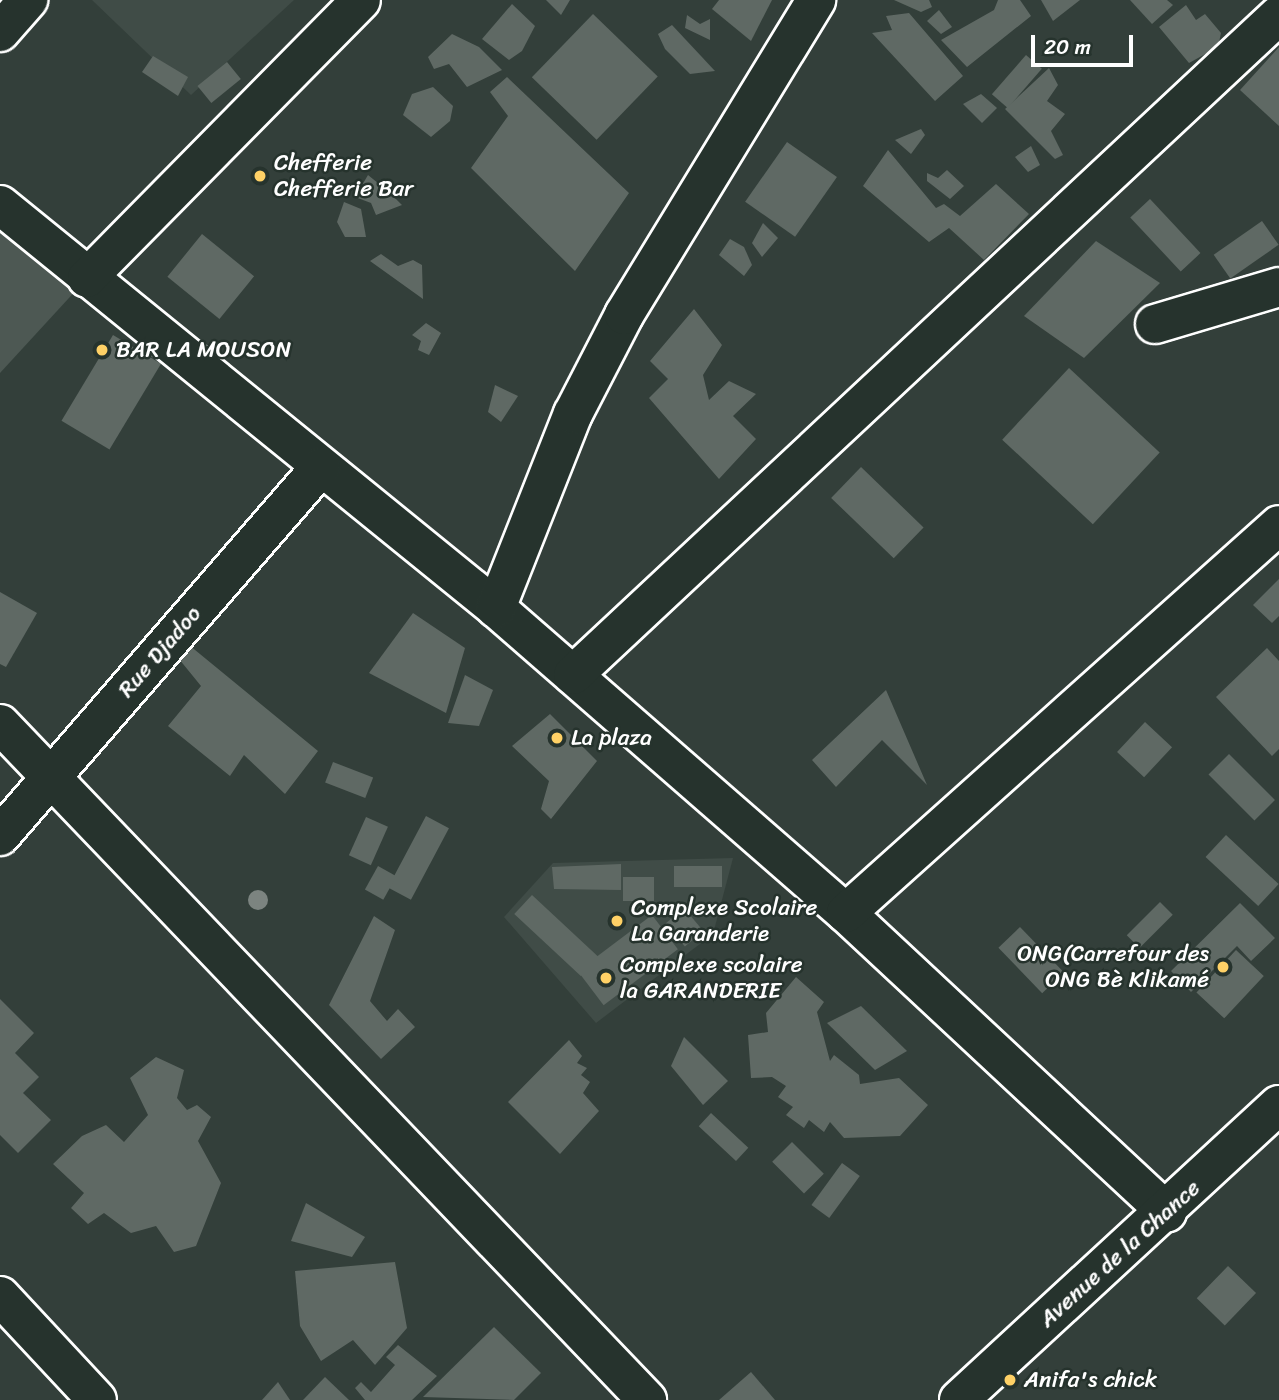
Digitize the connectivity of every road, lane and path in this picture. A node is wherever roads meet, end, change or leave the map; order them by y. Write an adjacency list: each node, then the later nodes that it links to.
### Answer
1 (28, 0): 5 (street)
2 (360, 0): 7 (street)
3 (816, 0): 12 (street)
4 (1279, 15): 13 (street)
5 (0, 32)
6 (0, 205): 7 (street)
7 (87, 278): 10 (street)
8 (1279, 286): 9 (street)
9 (1155, 324)
10 (321, 467): 12 (street); 15 (street, Rue Djadoo)
11 (1279, 525): 17 (street)
12 (496, 608): 13 (street)
13 (573, 675): 17 (street)
14 (0, 724): 15 (street)
15 (51, 778): 16 (street, Rue Djadoo); 22 (street)
16 (0, 836)
17 (846, 913): 19 (street)
18 (1279, 1105): 19 (street, Avenue de la Chance)
19 (1167, 1212): 23 (street, Avenue de la Chance)
20 (0, 1296): 21 (street)
21 (97, 1400)
22 (647, 1400)
23 (959, 1400)

